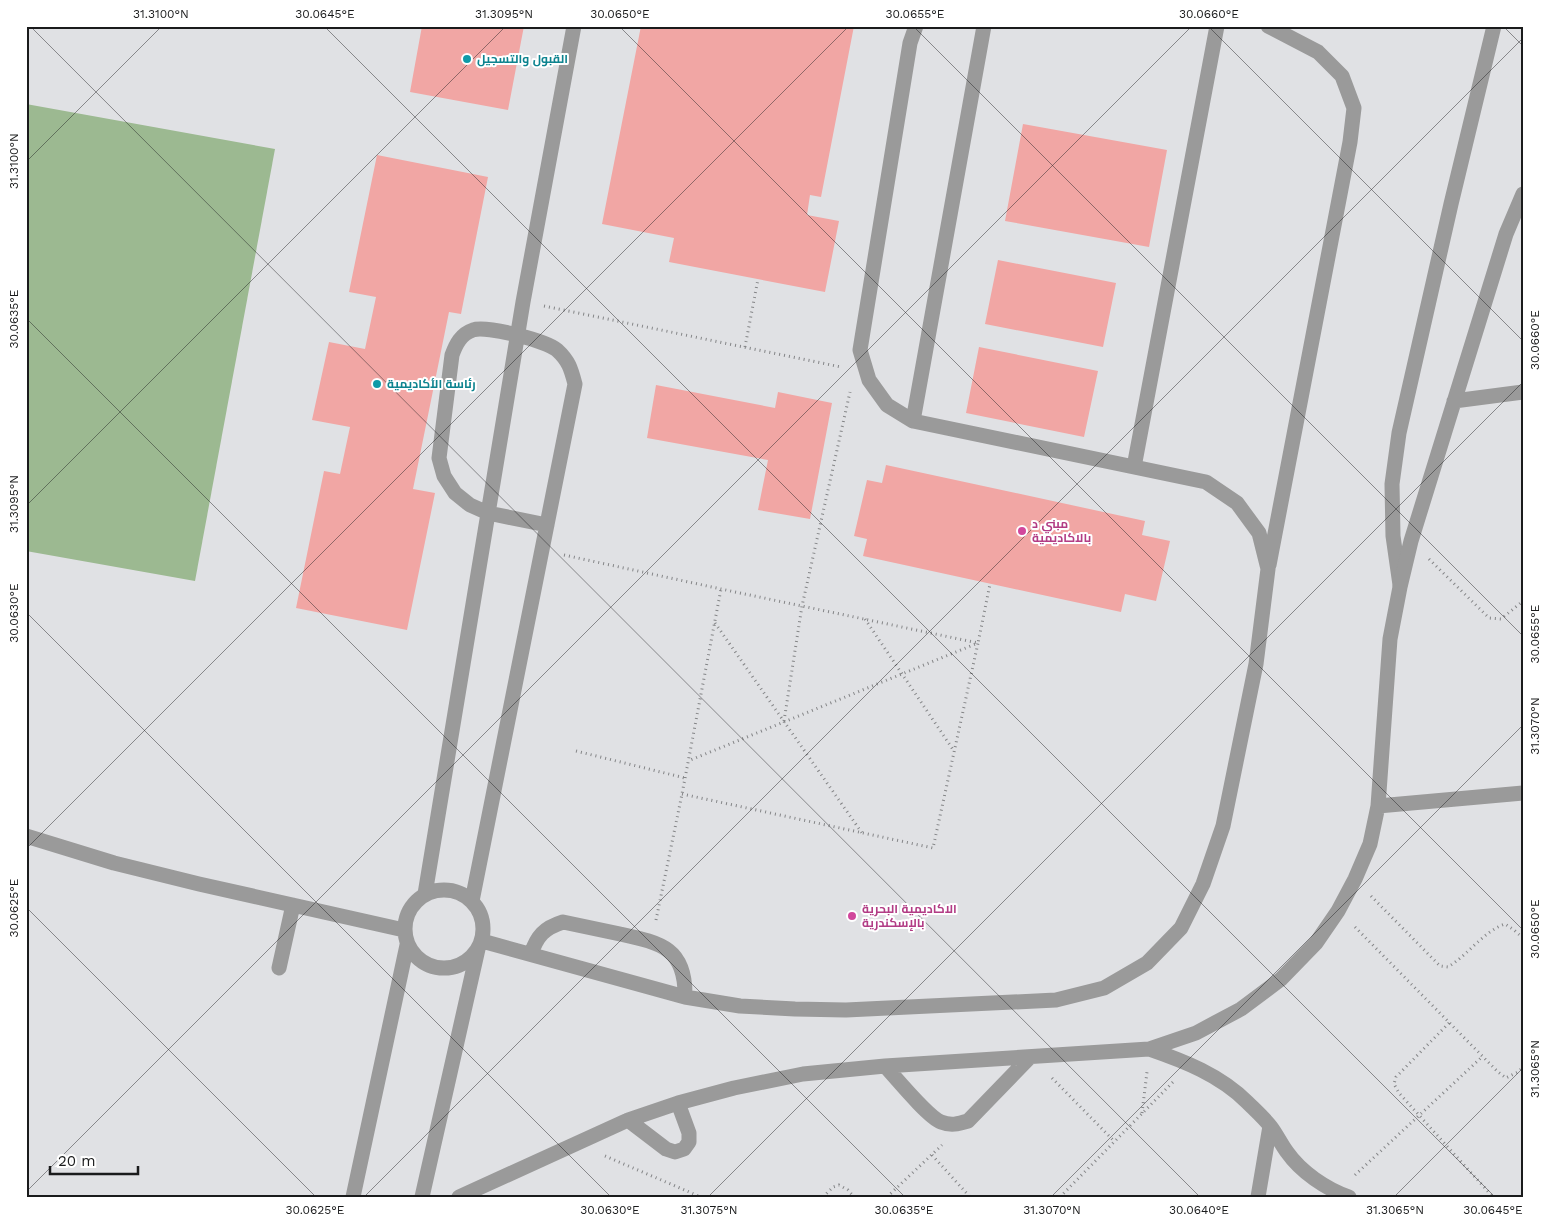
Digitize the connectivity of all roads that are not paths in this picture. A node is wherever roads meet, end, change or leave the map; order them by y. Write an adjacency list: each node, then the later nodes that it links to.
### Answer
1 (574, 26): 8 (street)
2 (916, 26): 11 (street)
3 (984, 26): 11 (street)
4 (1217, 26): 12 (street)
5 (1268, 26): 15 (street)
6 (1494, 28): 16 (street)
7 (1523, 194): 10 (street)
8 (518, 336): 13 (street); 13 (street); 14 (street)
9 (1523, 392): 10 (street)
10 (1454, 401): 16 (street)
11 (913, 421): 12 (street)
12 (1134, 467): 15 (street)
13 (488, 513): 14 (street); 20 (street)
14 (547, 524): 21 (street)
15 (1268, 569): 27 (street)
16 (1400, 587): 18 (street)
17 (1523, 793): 18 (street)
18 (1378, 806): 28 (street)
19 (26, 836): 22 (street)
20 (425, 894): 21 (street); 23 (street)
21 (472, 901): 24 (street)
22 (294, 905): 23 (street); 26 (street)
23 (406, 937): 24 (street); 35 (street)
24 (480, 945): 25 (street); 36 (street)
25 (531, 954): 27 (street); 27 (street)
26 (279, 968)
27 (685, 997)
28 (1149, 1049): 29 (street); 33 (street)
29 (1030, 1056): 30 (street); 30 (street)
30 (885, 1066): 31 (street)
31 (678, 1103): 32 (street); 32 (street)
32 (628, 1120): 37 (street)
33 (1270, 1126): 34 (street); 38 (street)
34 (1343, 1195)
35 (353, 1197)
36 (422, 1197)
37 (459, 1197)
38 (1258, 1197)

